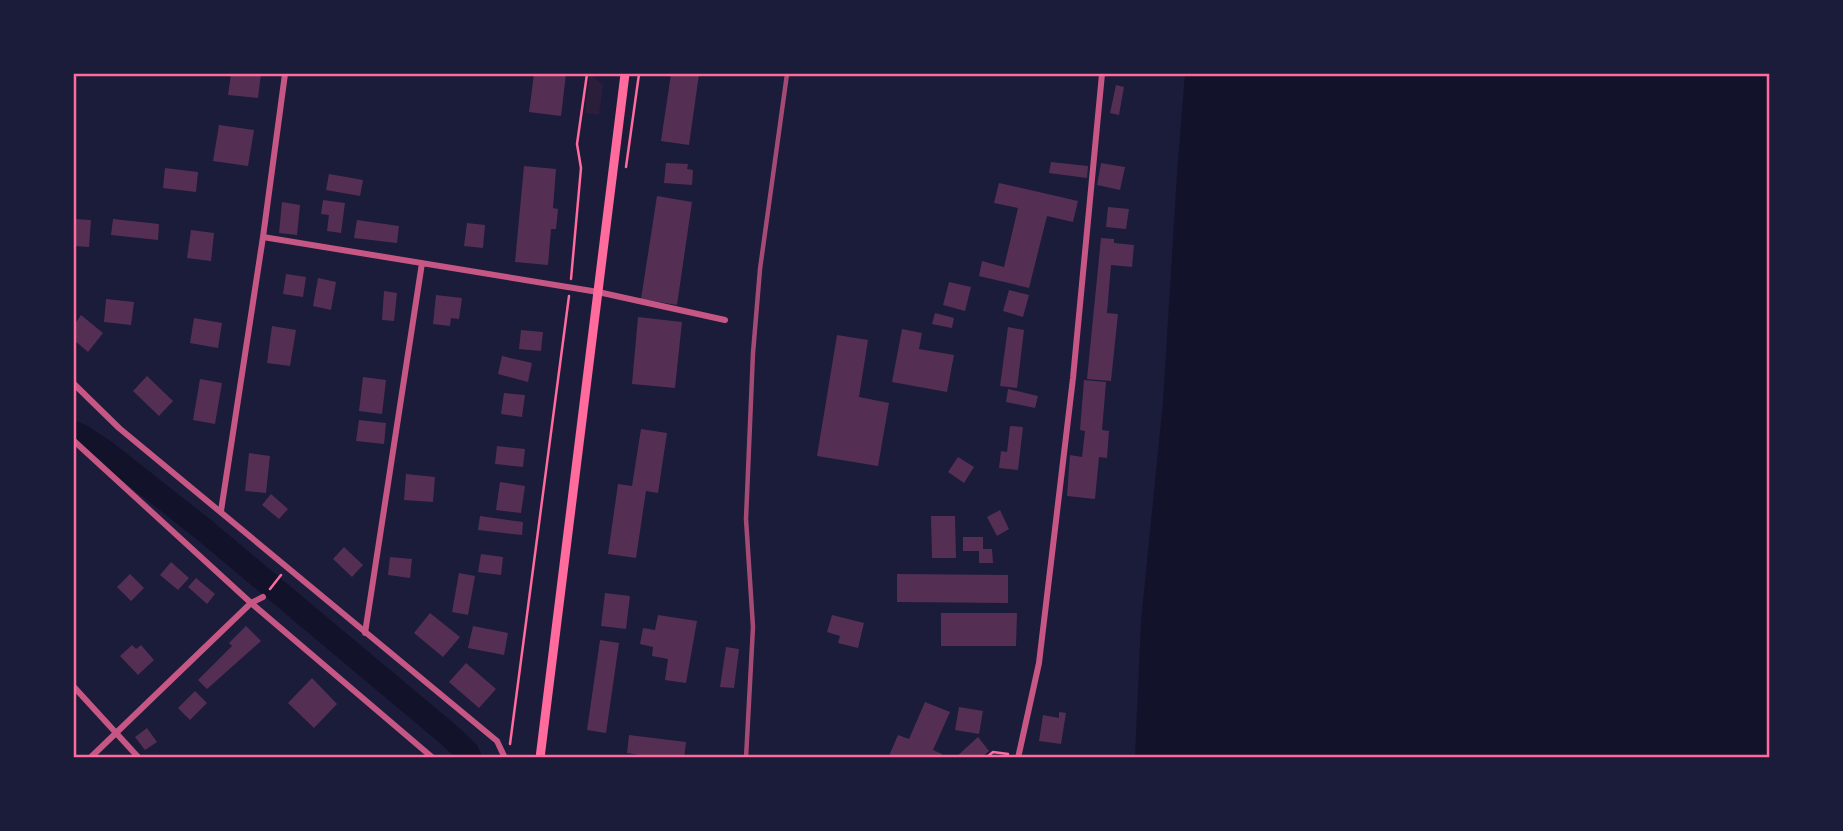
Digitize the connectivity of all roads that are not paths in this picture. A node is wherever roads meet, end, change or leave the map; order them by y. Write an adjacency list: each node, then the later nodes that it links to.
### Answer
1 (285, 74): 4 (street)
2 (625, 74): 6 (main road)
3 (1102, 74): 16 (street)
4 (263, 237): 5 (street); 10 (street)
5 (422, 263): 6 (street); 13 (street)
6 (598, 292): 7 (street); 21 (main road)
7 (725, 320)
8 (74, 384): 10 (street)
9 (74, 441): 12 (street)
10 (221, 511): 13 (street)
11 (263, 597): 12 (street)
12 (251, 603): 15 (street); 19 (street)
13 (365, 633): 20 (street)
14 (74, 687): 15 (street)
15 (115, 733): 17 (street); 18 (street)
16 (1018, 756)
17 (90, 758)
18 (139, 758)
19 (433, 758)
20 (505, 758)
21 (540, 758)

